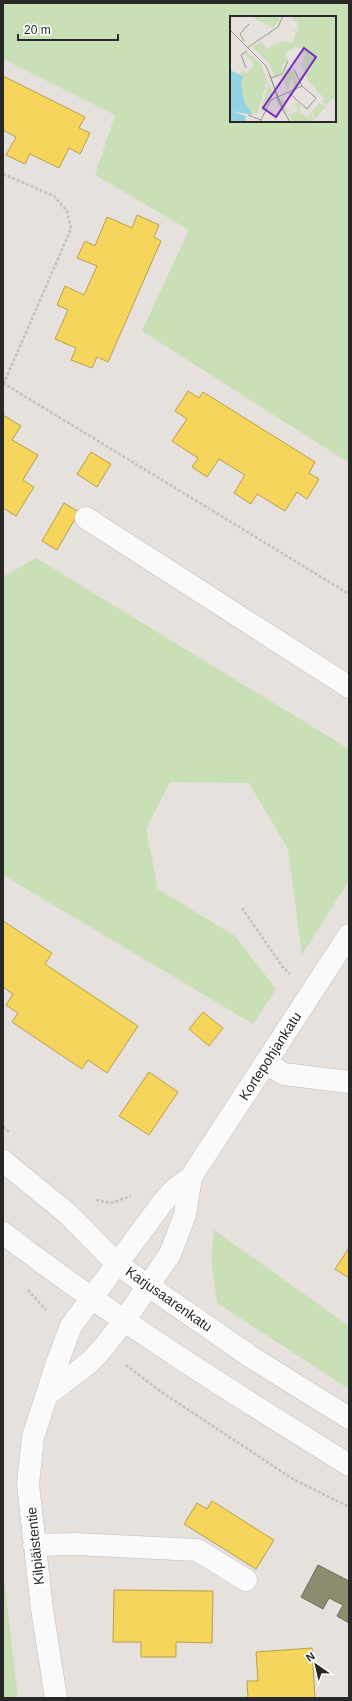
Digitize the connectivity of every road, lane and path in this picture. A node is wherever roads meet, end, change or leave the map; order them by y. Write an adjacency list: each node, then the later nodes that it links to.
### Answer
1 (3, 174): 2 (path)
2 (3, 383): 4 (path)
3 (86, 518): 5 (street)
4 (349, 594)
5 (349, 687)
6 (242, 908): 8 (path)
7 (349, 935): 8 (street, Kortepohjankatu)
8 (311, 994): 9 (street, Kortepohjankatu)
9 (265, 1063): 10 (street); 12 (street, Kortepohjankatu)
10 (349, 1082)
11 (3, 1161): 14 (street, Karjusaarenkatu)
12 (191, 1177): 14 (street, Kortepohjankatu); 15 (street, Kortepohjankatu)
13 (3, 1234): 17 (street)
14 (118, 1264): 15 (street, Karjusaarenkatu); 17 (street, Kilpiäistentie)
15 (148, 1285): 18 (street); 22 (street, Karjusaarenkatu)
16 (25, 1286): 19 (path)
17 (92, 1298): 18 (street); 19 (street, Kilpiäistentie)
18 (124, 1320): 20 (street); 23 (street)
19 (71, 1326): 21 (street, Kilpiäistentie)
20 (103, 1348): 21 (street); 24 (path)
21 (47, 1395): 25 (street, Kilpiäistentie)
22 (349, 1418)
23 (349, 1465)
24 (349, 1507)
25 (34, 1545): 26 (street); 27 (street, Kilpiäistentie)
26 (246, 1580)
27 (56, 1698)

